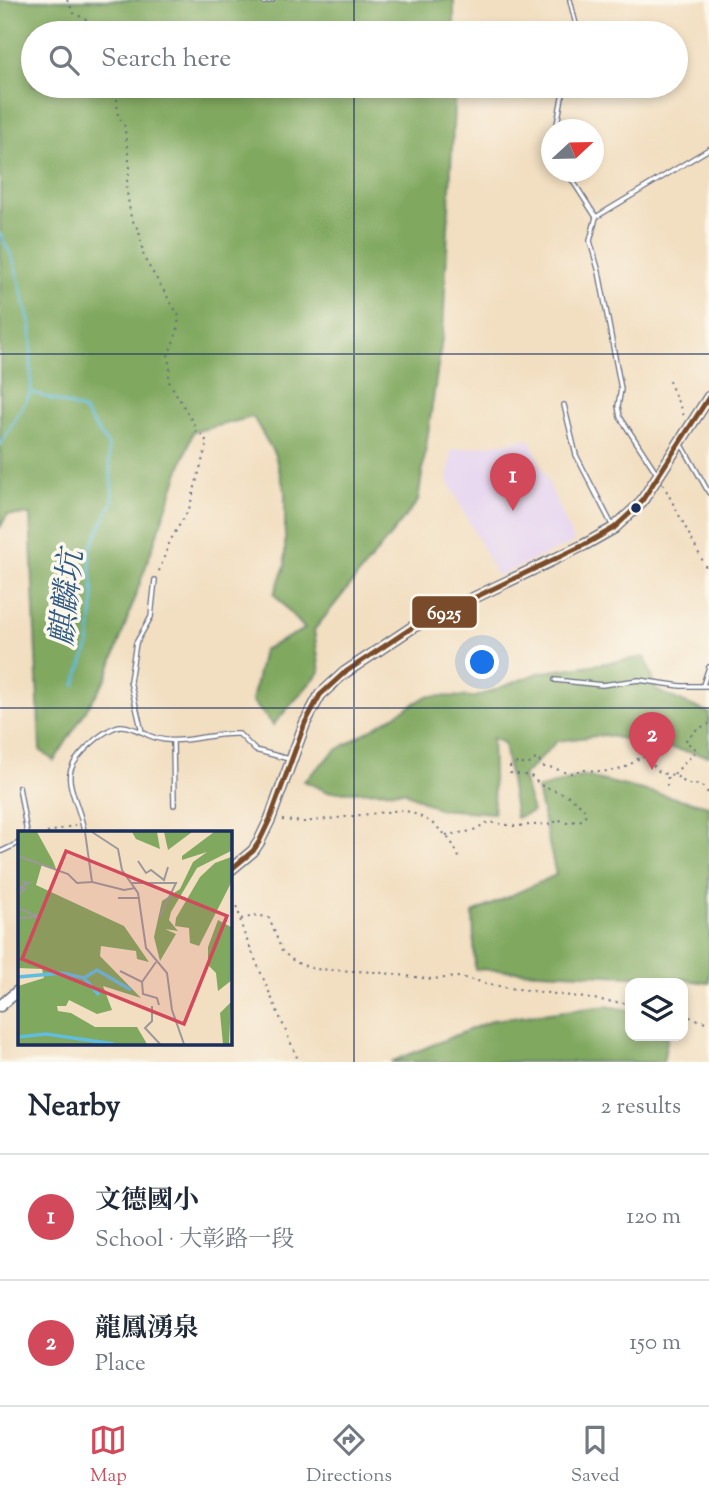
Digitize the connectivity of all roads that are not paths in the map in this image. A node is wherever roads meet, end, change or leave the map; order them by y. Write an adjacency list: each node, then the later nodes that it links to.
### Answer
1 (263, 0): 2 (lane)
2 (272, 0)
3 (570, 0): 4 (lane)
4 (575, 21)
5 (562, 98): 6 (lane)
6 (558, 119)
7 (709, 149): 9 (lane)
8 (573, 182): 9 (lane)
9 (596, 217): 13 (lane)
10 (709, 397): 12 (main road)
11 (564, 405): 15 (lane)
12 (681, 443): 13 (main road); 14 (lane)
13 (659, 477): 15 (main road)
14 (709, 493)
15 (614, 528): 23 (main road)
16 (155, 580): 21 (lane)
17 (709, 667): 20 (lane)
18 (555, 680): 20 (lane)
19 (709, 685): 20 (lane)
20 (702, 686)
21 (142, 732): 22 (lane); 27 (lane)
22 (173, 742): 23 (lane); 25 (lane)
23 (289, 760): 30 (main road)
24 (19, 787): 26 (lane)
25 (174, 805)
26 (27, 831)
27 (84, 831)
28 (18, 843): 29 (lane)
29 (0, 852)
30 (231, 869)
31 (18, 991): 32 (main road)
32 (0, 1006)

